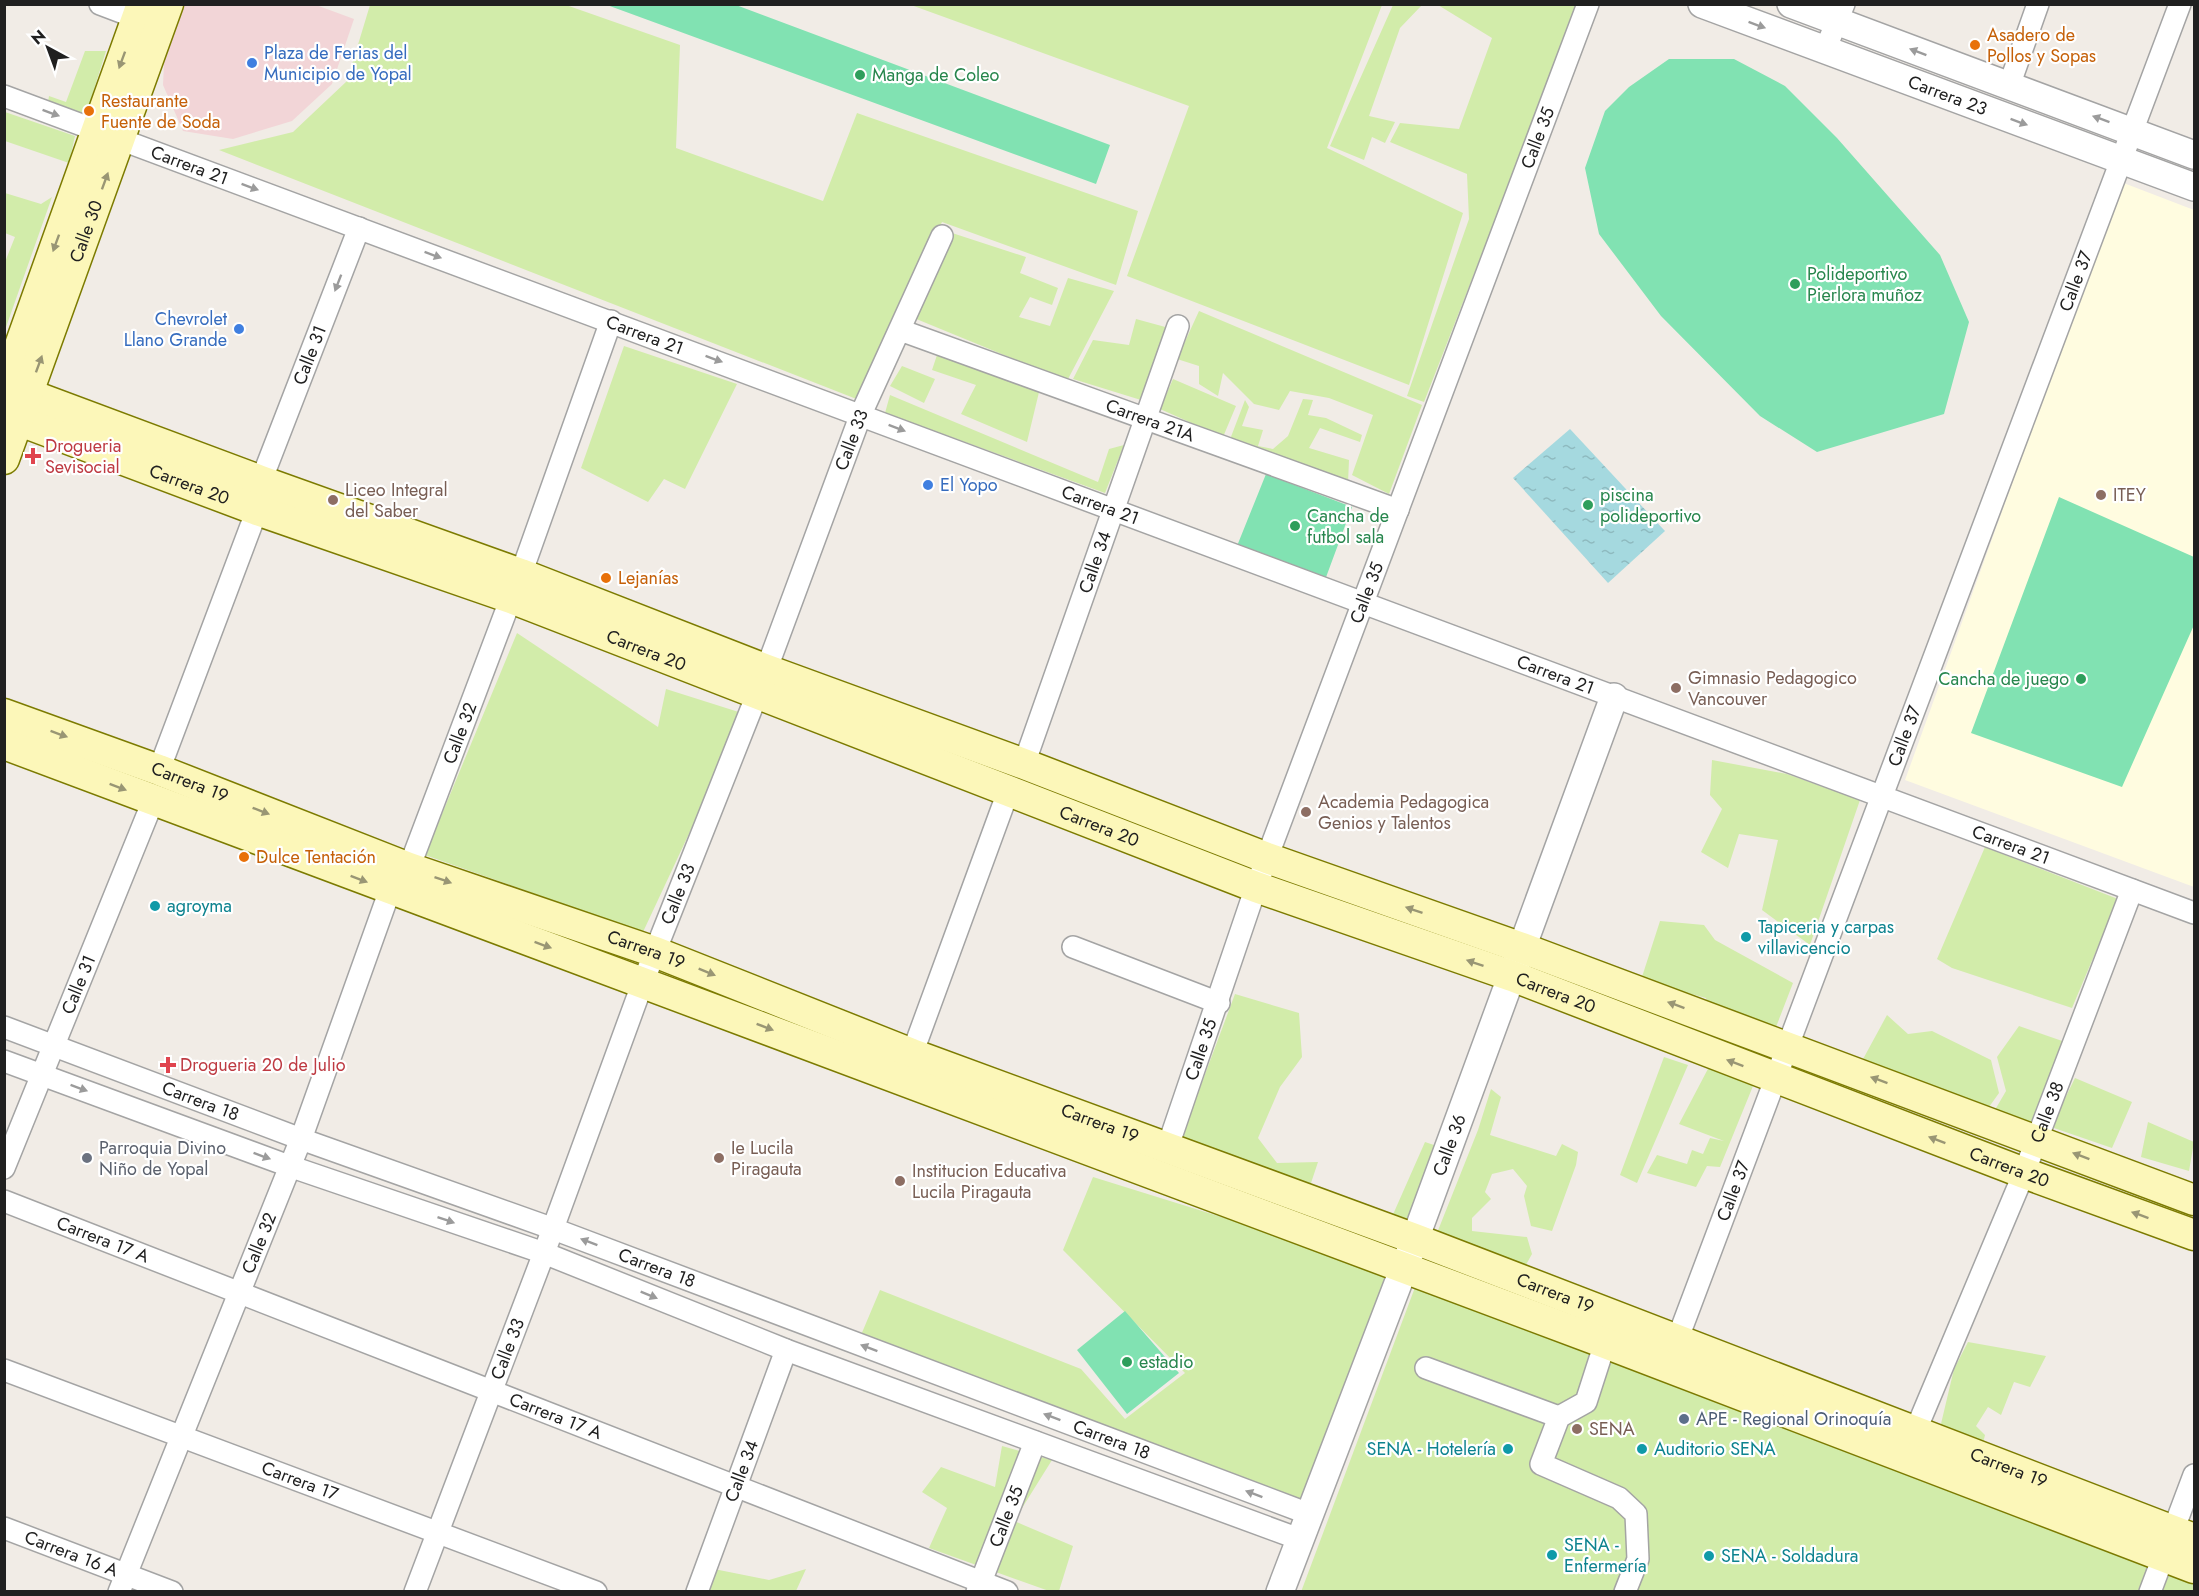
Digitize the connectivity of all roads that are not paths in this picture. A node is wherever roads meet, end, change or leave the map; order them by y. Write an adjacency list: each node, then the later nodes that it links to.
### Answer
1 (100, 4): 8 (street)
2 (168, 4): 14 (main road, Calle 30)
3 (1588, 4): 30 (street, Calle 35)
4 (1702, 4): 10 (street, Carrera 23, one-way to 10)
5 (1791, 4): 9 (street, Carrera 23)
6 (2037, 4): 11 (street)
7 (2180, 4): 13 (street, Calle 37)
8 (139, 11): 14 (main road, Calle 30, one-way to 14)
9 (1840, 13): 10 (street); 11 (street, Carrera 23, one-way to 9)
10 (1825, 50): 16 (street, Carrera 23, one-way to 16)
11 (2009, 86): 13 (street, Carrera 23, one-way to 11)
12 (4, 96): 14 (street, Carrera 21, one-way to 14)
13 (2132, 130): 15 (street, Carrera 23); 16 (street, Calle 37)
14 (109, 135): 18 (street, Carrera 21, one-way to 18); 23 (main road, Calle 30)
15 (2194, 155)
16 (2121, 160): 17 (street, Carrera 23); 40 (street, Calle 37)
17 (2194, 187)
18 (359, 228): 20 (street, Carrera 21, one-way to 20); 28 (street, Calle 31, one-way to 28)
19 (942, 236): 22 (street, Calle 33)
20 (611, 321): 24 (street, Carrera 21, one-way to 24); 31 (street, Calle 32)
21 (1178, 326): 26 (street, Calle 34)
22 (900, 330): 24 (street, Calle 33); 26 (street, Carrera 21A)
23 (11, 388): 25 (main road, Calle 30); 28 (main road, Carrera 20)
24 (861, 414): 29 (street, Carrera 21, one-way to 29); 33 (street, Calle 33)
25 (12, 418): 27 (main road, Calle 30); 28 (main road, Carrera 20)
26 (1146, 420): 29 (street, Calle 34); 30 (street, Carrera 21A)
27 (4, 459)
28 (259, 495): 31 (main road, Carrera 20); 38 (street, Calle 31)
29 (1113, 510): 32 (street, Carrera 21); 37 (street, Calle 34)
30 (1398, 510): 32 (street, Calle 35)
31 (516, 586): 33 (main road, Carrera 20); 43 (street, Calle 32)
32 (1363, 603): 34 (street, Carrera 21); 42 (street, Calle 35)
33 (763, 681): 37 (main road, Carrera 20); 39 (main road, Carrera 20); 49 (street, Calle 33)
34 (1614, 697): 40 (street, Carrera 21); 48 (street, Calle 36)
35 (4, 714): 38 (main road, Carrera 19, one-way to 38)
36 (4, 744): 41 (main road, Carrera 19, one-way to 41)
37 (1024, 764): 42 (main road, Carrera 20)
38 (159, 770): 43 (main road, Carrera 19, one-way to 43)
39 (1008, 792): 44 (main road, Carrera 20); 56 (street)
40 (1883, 796): 45 (street, Carrera 21); 55 (street, Calle 37)
41 (153, 801): 43 (main road, Carrera 19, one-way to 43); 54 (street, Calle 31)
42 (1267, 858): 44 (street, Calle 35); 48 (main road, Carrera 20, one-way to 42)
43 (399, 879): 49 (main road, Carrera 19, one-way to 49); 51 (main road, Carrera 19, one-way to 51); 60 (street, Calle 32)
44 (1256, 887): 50 (main road, Carrera 20, one-way to 44); 52 (street, Calle 35)
45 (2132, 890): 46 (street, Carrera 21); 61 (street, Calle 38)
46 (2194, 913)
47 (1073, 946): 52 (street)
48 (1522, 948): 50 (street, Calle 36); 55 (main road, Carrera 20, one-way to 48)
49 (655, 952): 51 (street, Calle 33); 56 (main road, Carrera 19, one-way to 56)
50 (1512, 976): 59 (main road, Carrera 20, one-way to 50); 70 (street, Calle 36)
51 (643, 981): 68 (street, Calle 33); 72 (main road, Carrera 19, one-way to 72)
52 (1219, 1003): 62 (street, Calle 35)
53 (4, 1027): 54 (street, Carrera 18)
54 (52, 1045): 58 (street, Calle 31); 60 (street, Carrera 18)
55 (1788, 1047): 59 (street, Calle 37); 61 (main road, Carrera 20, one-way to 55)
56 (912, 1054): 62 (main road, Carrera 19)
57 (4, 1060): 58 (street, Carrera 18)
58 (43, 1075): 63 (street, Carrera 18, one-way to 63); 64 (street, Calle 31)
59 (1776, 1079): 65 (main road, Carrera 20, one-way to 59); 74 (street, Calle 37)
60 (301, 1139): 63 (street, Calle 32); 68 (street, Carrera 18)
61 (2036, 1139): 65 (street, Calle 38); 66 (main road, Carrera 20, one-way to 61)
62 (1167, 1149): 70 (main road, Carrera 19)
63 (290, 1166): 71 (street, Carrera 18, one-way to 71); 73 (street, Calle 32)
64 (4, 1168)
65 (2024, 1173): 69 (main road, Carrera 20, one-way to 65); 82 (street, Calle 38)
66 (2194, 1200)
67 (4, 1201): 73 (street, Carrera 17 A)
68 (551, 1228): 71 (street, Calle 33); 87 (street, Carrera 18, one-way to 68)
69 (2194, 1235)
70 (1415, 1239): 72 (street, Calle 36); 74 (main road, Carrera 19)
71 (544, 1253): 76 (street, Carrera 18, one-way to 76); 80 (street, Calle 33)
72 (1404, 1268): 75 (main road, Carrera 19); 87 (street, Calle 36)
73 (239, 1293): 80 (street, Carrera 17 A); 83 (street, Calle 32)
74 (1677, 1339): 77 (street, Calle 37); 82 (main road, Carrera 19)
75 (1605, 1343): 77 (main road, Carrera 19); 81 (street)
76 (786, 1350): 84 (street, Carrera 18); 86 (street, Calle 34)
77 (1667, 1366): 91 (main road, Carrera 19)
78 (1426, 1368): 81 (street)
79 (4, 1370): 83 (street, Carrera 17)
80 (490, 1389): 86 (street, Carrera 17 A); 89 (street, Calle 33)
81 (1559, 1417): 101 (street)
82 (1915, 1432): 91 (main road, Carrera 19)
83 (181, 1437): 89 (street, Carrera 17); 93 (street, Calle 32)
84 (1035, 1442): 90 (street, Carrera 18); 94 (street, Calle 35)
85 (2194, 1475): 91 (street)
86 (736, 1486): 94 (street, Carrera 17 A); 98 (street, Calle 34)
87 (1309, 1514): 90 (street, Calle 36)
88 (4, 1528): 93 (street, Carrera 16 A)
89 (436, 1531): 96 (street, Calle 33); 97 (street, Carrera 17)
90 (1299, 1539): 100 (street, Calle 36)
91 (2177, 1542): 92 (main road, Carrera 19); 102 (street)
92 (2194, 1568)
93 (122, 1583): 95 (street, Carrera 16 A)
94 (979, 1586): 99 (street, Carrera 17 A)
95 (172, 1592)
96 (415, 1592)
97 (596, 1592)
98 (697, 1592)
99 (1007, 1592)
100 (1280, 1592)
101 (1625, 1592)
102 (2150, 1592)

